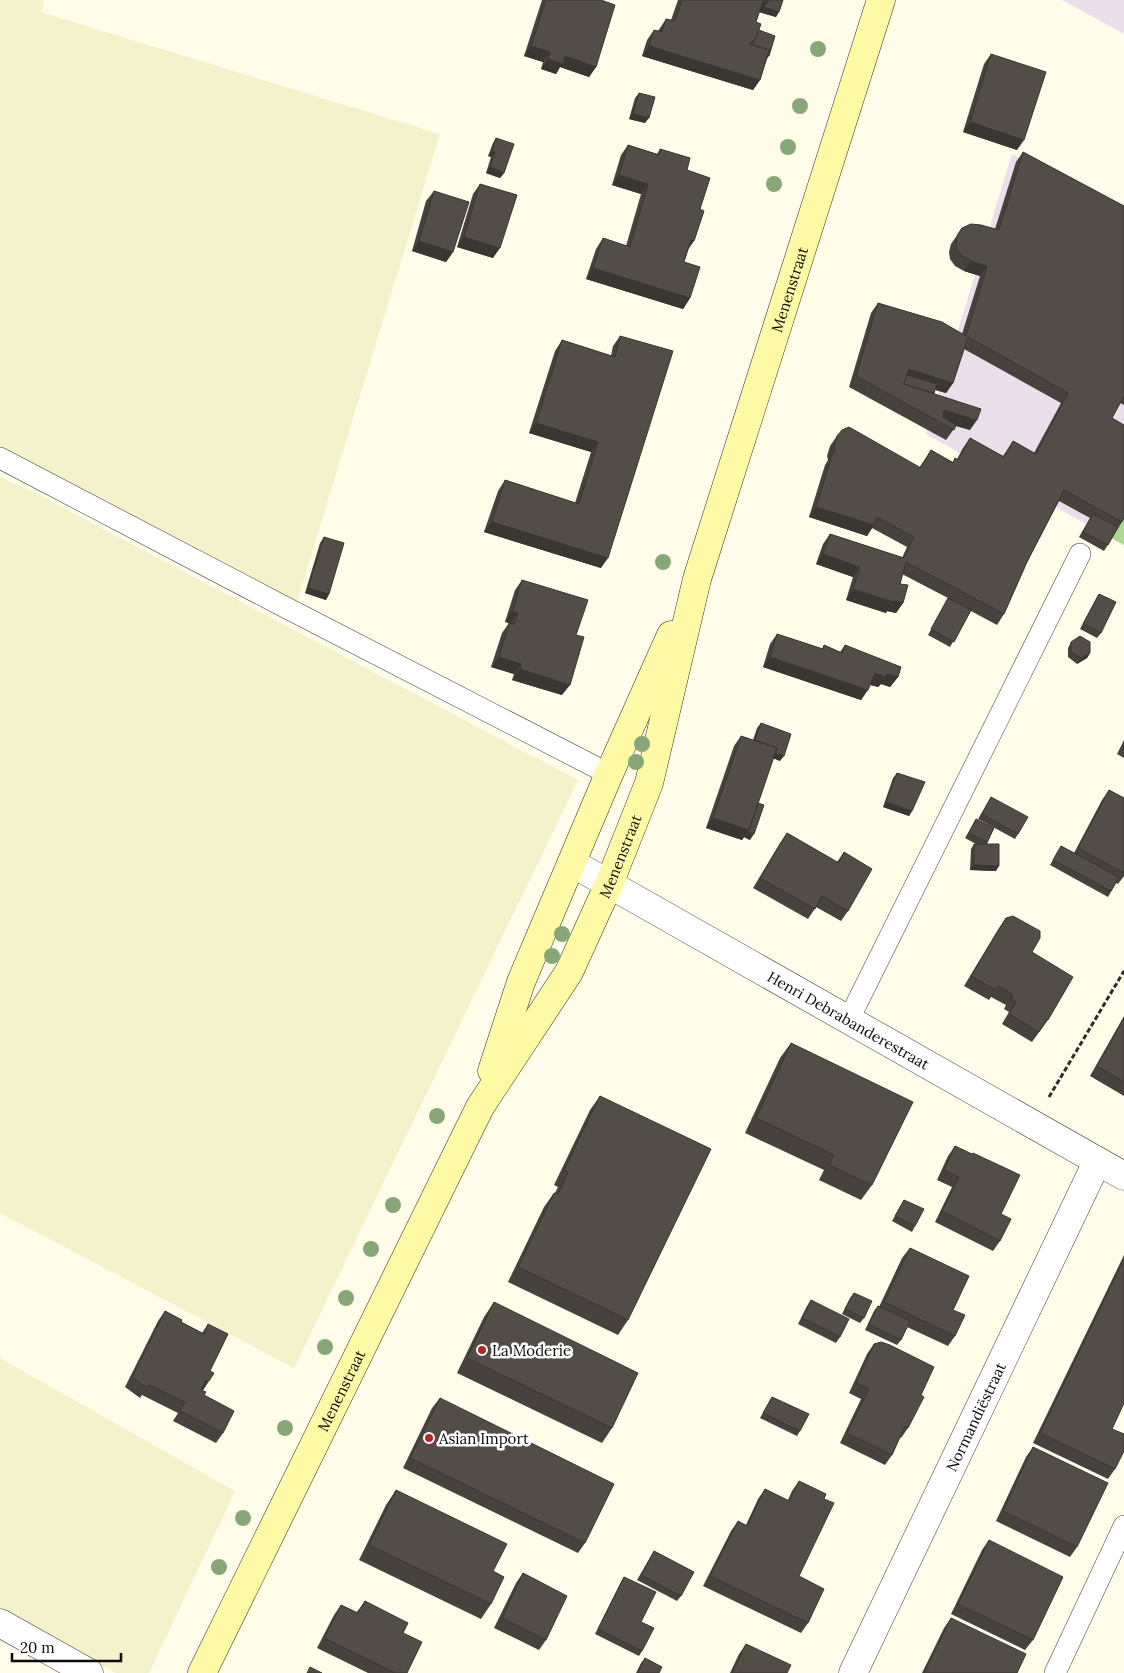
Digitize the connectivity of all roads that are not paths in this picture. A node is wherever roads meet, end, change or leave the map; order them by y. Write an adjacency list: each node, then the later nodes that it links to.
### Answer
1 (881, 0): 4 (main road, Menenstraat)
2 (0, 458): 5 (lane)
3 (1080, 554): 8 (lane)
4 (696, 579): 5 (main road, Menenstraat); 7 (main road, Menenstraat)
5 (609, 774): 6 (main road, Menenstraat)
6 (572, 863): 7 (street, Henri Debrabanderestraat); 9 (main road, Menenstraat)
7 (609, 884): 8 (street, Henri Debrabanderestraat); 9 (main road, Menenstraat)
8 (848, 1021): 10 (street, Henri Debrabanderestraat)
9 (480, 1107): 15 (main road, Menenstraat)
10 (1097, 1162): 11 (street, Henri Debrabanderestraat); 16 (street, Normandiëstraat)
11 (1124, 1176)
12 (1124, 1526): 17 (lane)
13 (0, 1623): 14 (street)
14 (89, 1673)
15 (202, 1673)
16 (853, 1673)
17 (1054, 1673)

